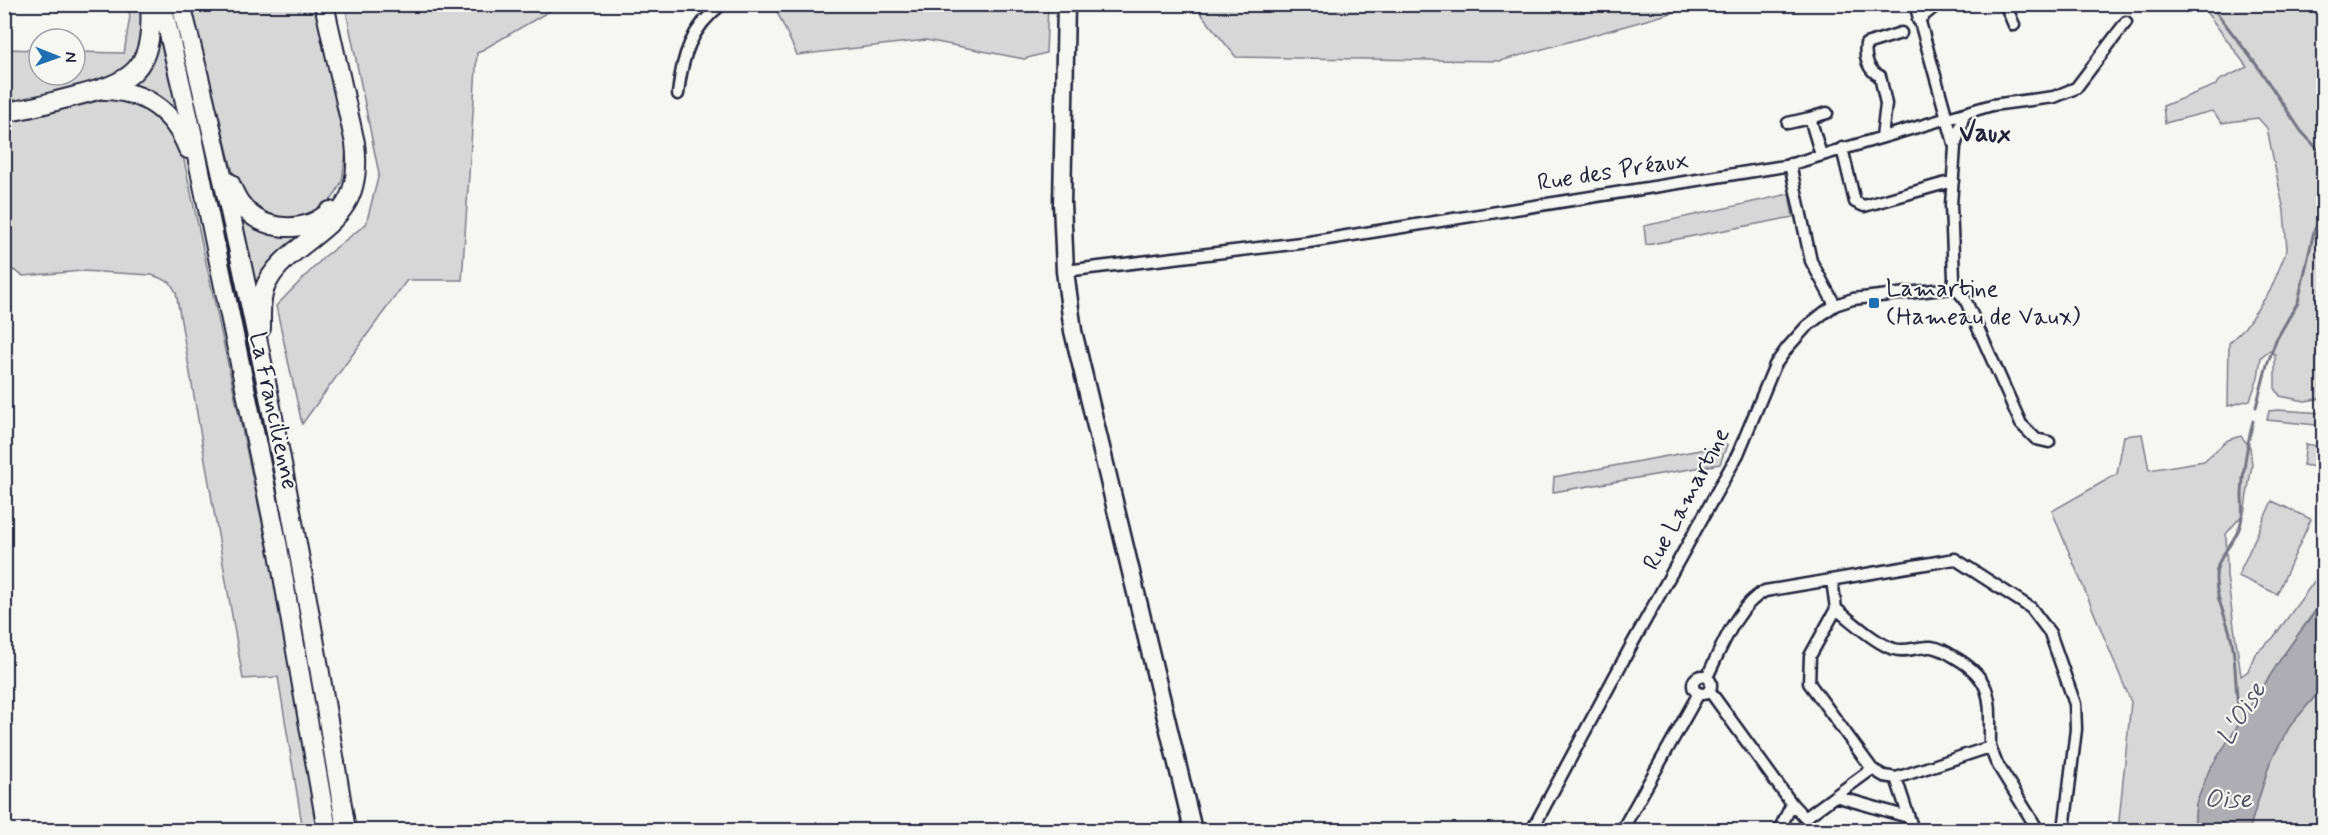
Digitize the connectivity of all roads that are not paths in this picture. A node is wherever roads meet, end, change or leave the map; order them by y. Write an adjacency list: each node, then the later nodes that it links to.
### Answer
1 (150, 4): 14 (highway)
2 (162, 4): 29 (highway, La Francilienne)
3 (181, 4): 16 (highway, La Francilienne)
4 (324, 4): 24 (highway)
5 (722, 4): 15 (street)
6 (1066, 4): 31 (main road)
7 (1915, 4): 10 (street)
8 (1938, 4): 10 (street)
9 (2005, 4): 12 (street)
10 (1918, 20): 21 (street)
11 (2126, 22): 19 (street, Rue des Préaux)
12 (2014, 25)
13 (1900, 33): 23 (street)
14 (99, 90): 17 (highway); 29 (highway)
15 (678, 94)
16 (205, 102): 24 (highway); 34 (highway, La Francilienne)
17 (4, 112)
18 (1827, 113): 20 (street)
19 (1964, 114): 21 (street, Rue des Préaux); 25 (street)
20 (1810, 118): 22 (street); 27 (street)
21 (1948, 119): 23 (street, Rue des Préaux); 25 (street)
22 (1788, 123)
23 (1882, 137): 26 (street, Rue des Préaux)
24 (355, 143): 34 (highway)
25 (1955, 147): 30 (street)
26 (1842, 148): 27 (street, Rue des Préaux); 30 (street)
27 (1821, 155): 28 (street, Rue des Préaux)
28 (1790, 164): 31 (street, Rue des Préaux); 33 (street)
29 (200, 181): 46 (highway, La Francilienne)
30 (1953, 181): 32 (street)
31 (1065, 271): 48 (main road)
32 (1952, 288): 33 (street, Rue Lamartine); 35 (street)
33 (1834, 305): 49 (street, Rue Lamartine)
34 (263, 375): 47 (highway, La Francilienne)
35 (2049, 442)
36 (1832, 580): 37 (street); 38 (street); 54 (street)
37 (1836, 609): 40 (street); 41 (street)
38 (1707, 677): 39 (street); 39 (street)
39 (1704, 692): 44 (street); 50 (street)
40 (1989, 747): 42 (street); 53 (street)
41 (1872, 769): 42 (street); 43 (street)
42 (1896, 778): 45 (street)
43 (1834, 796): 44 (street); 45 (street)
44 (1792, 804): 51 (street)
45 (1908, 817): 52 (street)
46 (327, 831)
47 (346, 831)
48 (1193, 831)
49 (1532, 831)
50 (1622, 831)
51 (1779, 831)
52 (1912, 831)
53 (2038, 831)
54 (2064, 831)

